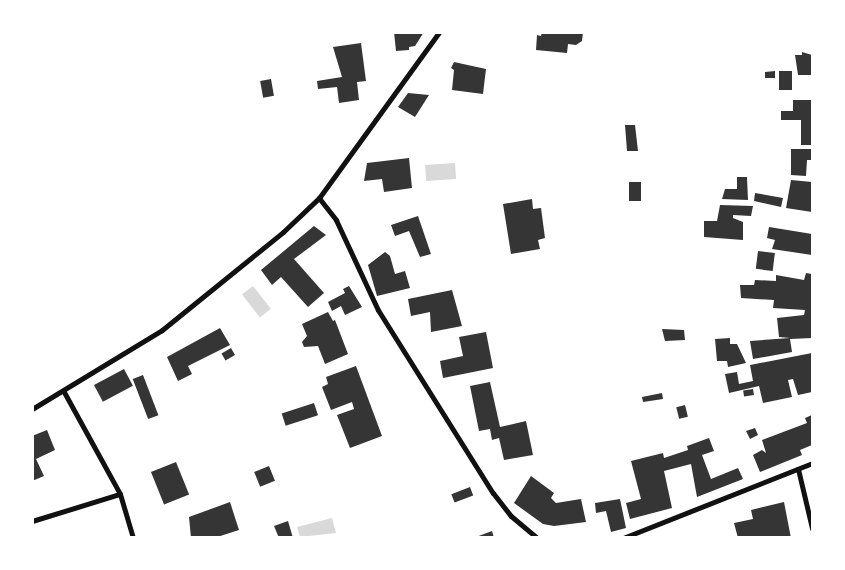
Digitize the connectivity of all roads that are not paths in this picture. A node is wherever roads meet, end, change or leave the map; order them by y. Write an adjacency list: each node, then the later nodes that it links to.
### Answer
1 (439, 32): 2 (street)
2 (319, 198): 3 (street); 11 (street)
3 (64, 392): 4 (street); 7 (street)
4 (32, 409)
5 (812, 463): 6 (street)
6 (798, 469): 9 (street); 12 (street)
7 (120, 494): 8 (street); 10 (street)
8 (32, 521)
9 (812, 528)
10 (133, 538)
11 (537, 538)
12 (623, 538)

